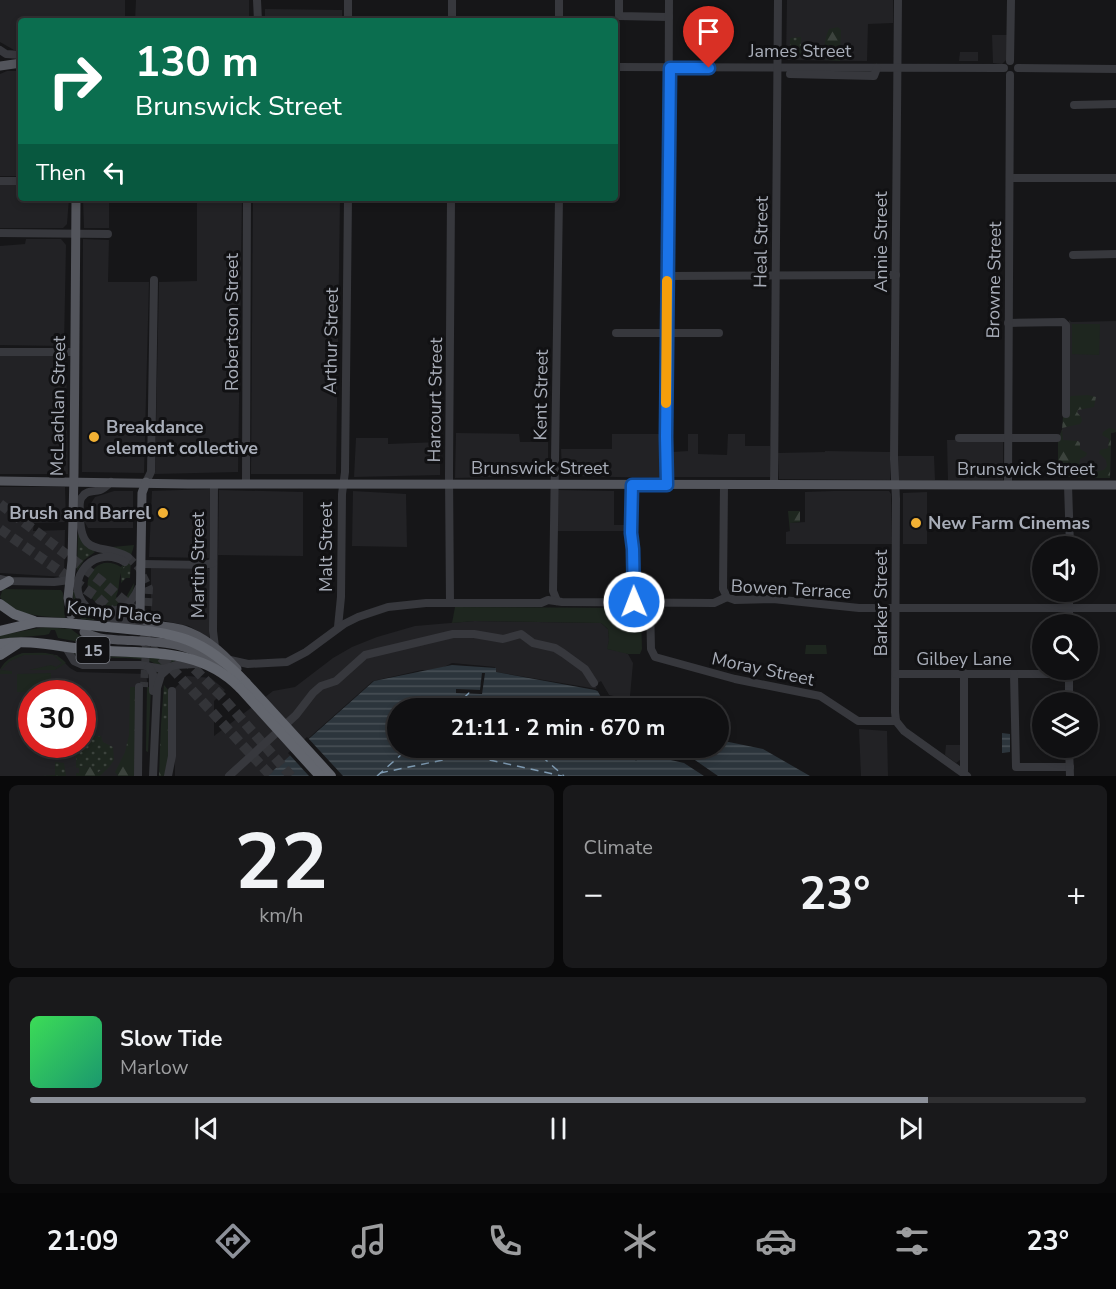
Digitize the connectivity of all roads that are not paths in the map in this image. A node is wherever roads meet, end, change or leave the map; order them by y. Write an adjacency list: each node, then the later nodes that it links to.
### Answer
1 (257, 0): 11 (street)
2 (348, 0): 12 (street)
3 (452, 0): 13 (street)
4 (560, 0): 14 (street)
5 (619, 0): 10 (street)
6 (669, 0): 10 (street)
7 (778, 0): 21 (street, Heal Street)
8 (898, 0): 24 (street, Annie Street)
9 (1011, 0): 17 (street)
10 (669, 16): 22 (street)
11 (258, 18)
12 (348, 18)
13 (452, 18)
14 (559, 18)
15 (0, 50): 16 (street)
16 (18, 56)
17 (1010, 61): 25 (street); 26 (street)
18 (18, 63): 19 (main road)
19 (0, 66)
20 (618, 67): 22 (street, James Street)
21 (778, 67): 22 (street, James Street); 23 (street, James Street); 46 (street, Heal Street)
22 (670, 68): 48 (street)
23 (877, 68): 24 (street, James Street); 28 (street, James Street)
24 (897, 68): 25 (street, James Street); 47 (street, Annie Street)
25 (1004, 68): 29 (street)
26 (1018, 68): 27 (street); 29 (street)
27 (1116, 69)
28 (790, 74)
29 (1010, 75): 32 (street, Browne Street)
30 (1116, 104): 31 (street)
31 (1074, 105)
32 (1010, 177): 33 (street); 50 (street, Browne Street)
33 (1116, 178)
34 (0, 181): 35 (street)
35 (18, 181)
36 (76, 201): 42 (main road, McLachlan Street)
37 (247, 201): 64 (street, Robertson Street)
38 (348, 201): 66 (street, Arthur Street)
39 (452, 201): 67 (street, Harcourt Street)
40 (558, 201): 68 (street, Kent Street)
41 (0, 233): 42 (street)
42 (75, 234): 43 (street); 55 (main road, McLachlan Street)
43 (108, 234)
44 (1116, 254): 45 (street)
45 (1073, 255)
46 (776, 275): 47 (street); 48 (street); 72 (street, Heal Street)
47 (896, 275): 73 (street, Annie Street)
48 (668, 276): 52 (street)
49 (154, 280): 63 (street)
50 (1008, 323): 56 (street); 58 (street, Browne Street)
51 (616, 333): 52 (street)
52 (667, 333): 53 (street); 70 (street)
53 (719, 333)
54 (0, 352): 55 (street)
55 (75, 352): 61 (main road, McLachlan Street)
56 (1066, 414)
57 (959, 438): 58 (street)
58 (1008, 438): 59 (street); 74 (street, Browne Street)
59 (1057, 438)
60 (0, 481): 61 (main road, Brunswick Street)
61 (74, 482): 62 (main road, Brunswick Street); 80 (main road, McLachlan Street)
62 (111, 482): 63 (main road, Brunswick Street); 98 (street)
63 (146, 482): 65 (main road, Brunswick Street); 79 (main road)
64 (246, 483): 65 (main road, Brunswick Street); 66 (main road, Brunswick Street)
65 (214, 484): 78 (street, Martin Street)
66 (343, 484): 67 (main road, Brunswick Street); 97 (street, Malt Street)
67 (450, 484): 68 (main road, Brunswick Street); 91 (street, Harcourt Street)
68 (555, 485): 69 (main road, Brunswick Street); 84 (street, Kent Street)
69 (632, 485): 70 (main road, Brunswick Street); 89 (street)
70 (667, 485): 71 (main road, Brunswick Street)
71 (724, 485): 72 (main road, Brunswick Street); 86 (street)
72 (774, 485): 73 (main road, Brunswick Street)
73 (895, 485): 74 (main road, Brunswick Street); 94 (street, Barker Street)
74 (1008, 485): 75 (main road, Brunswick Street)
75 (1068, 485): 76 (main road, Brunswick Street); 77 (street)
76 (1116, 485)
77 (1070, 536)
78 (213, 563): 79 (street); 110 (street, Martin Street)
79 (141, 564): 83 (main road)
80 (70, 580): 82 (street); 85 (main road, McLachlan Street)
81 (3, 582): 82 (street)
82 (54, 582): 85 (street)
83 (140, 584): 98 (street); 103 (main road)
84 (553, 591): 87 (street, Kent Street); 88 (street, Kent Street)
85 (69, 592): 100 (main road, McLachlan Street)
86 (727, 597): 92 (street, Bowen Terrace); 94 (street, Bowen Terrace)
87 (548, 600): 88 (street, Bowen Terrace); 91 (street, Bowen Terrace)
88 (557, 601): 89 (street, Bowen Terrace)
89 (634, 602): 92 (street, Bowen Terrace)
90 (1069, 602): 95 (street)
91 (450, 603): 101 (street, Bowen Terrace)
92 (650, 603): 125 (street, Moray Street)
93 (0, 604): 102 (highway)
94 (896, 608): 95 (street, Bowen Terrace); 119 (street, Barker Street)
95 (1069, 608): 96 (street, Bowen Terrace); 99 (street)
96 (1116, 608)
97 (341, 611): 101 (street, Malt Street); 104 (street, Malt Street)
98 (95, 613): 103 (street, Kemp Place)
99 (1069, 614)
100 (68, 619): 102 (highway, Kemp Place / 15); 112 (highway, Kemp Place / 15, bridge)
101 (350, 621): 104 (street, Bowen Terrace)
102 (41, 622): 105 (highway, Kemp Place / 15)
103 (149, 624): 110 (main road, Kemp Place)
104 (338, 627): 112 (street, Bowen Terrace)
105 (0, 631)
106 (84, 632): 116 (main road)
107 (0, 644): 108 (highway, Kemp Place / 15)
108 (18, 644): 109 (highway, Kemp Place / 15); 111 (highway)
109 (64, 646): 113 (highway, Kemp Place / 15); 115 (street)
110 (215, 647): 112 (main road, Kemp Place)
111 (0, 655)
112 (225, 659): 122 (highway, 15)
113 (207, 664): 114 (street); 116 (highway, Kemp Place / 15)
114 (171, 667): 115 (street); 130 (street)
115 (149, 668): 130 (street)
116 (220, 671): 122 (highway, 15)
117 (964, 673): 119 (street, Gilbey Lane); 120 (street, Gilbey Lane); 128 (street)
118 (1032, 673): 120 (street, Gilbey Lane)
119 (896, 674): 125 (street, Barker Street)
120 (1014, 674): 126 (street)
121 (594, 683): 127 (street)
122 (244, 684): 132 (highway, 15, bridge); 133 (highway, 15, bridge)
123 (141, 687): 129 (street)
124 (172, 691): 131 (street)
125 (896, 721): 128 (street)
126 (1070, 772)
127 (232, 774)
128 (965, 775)
129 (140, 776)
130 (151, 776)
131 (168, 776)
132 (320, 776)
133 (331, 776)

